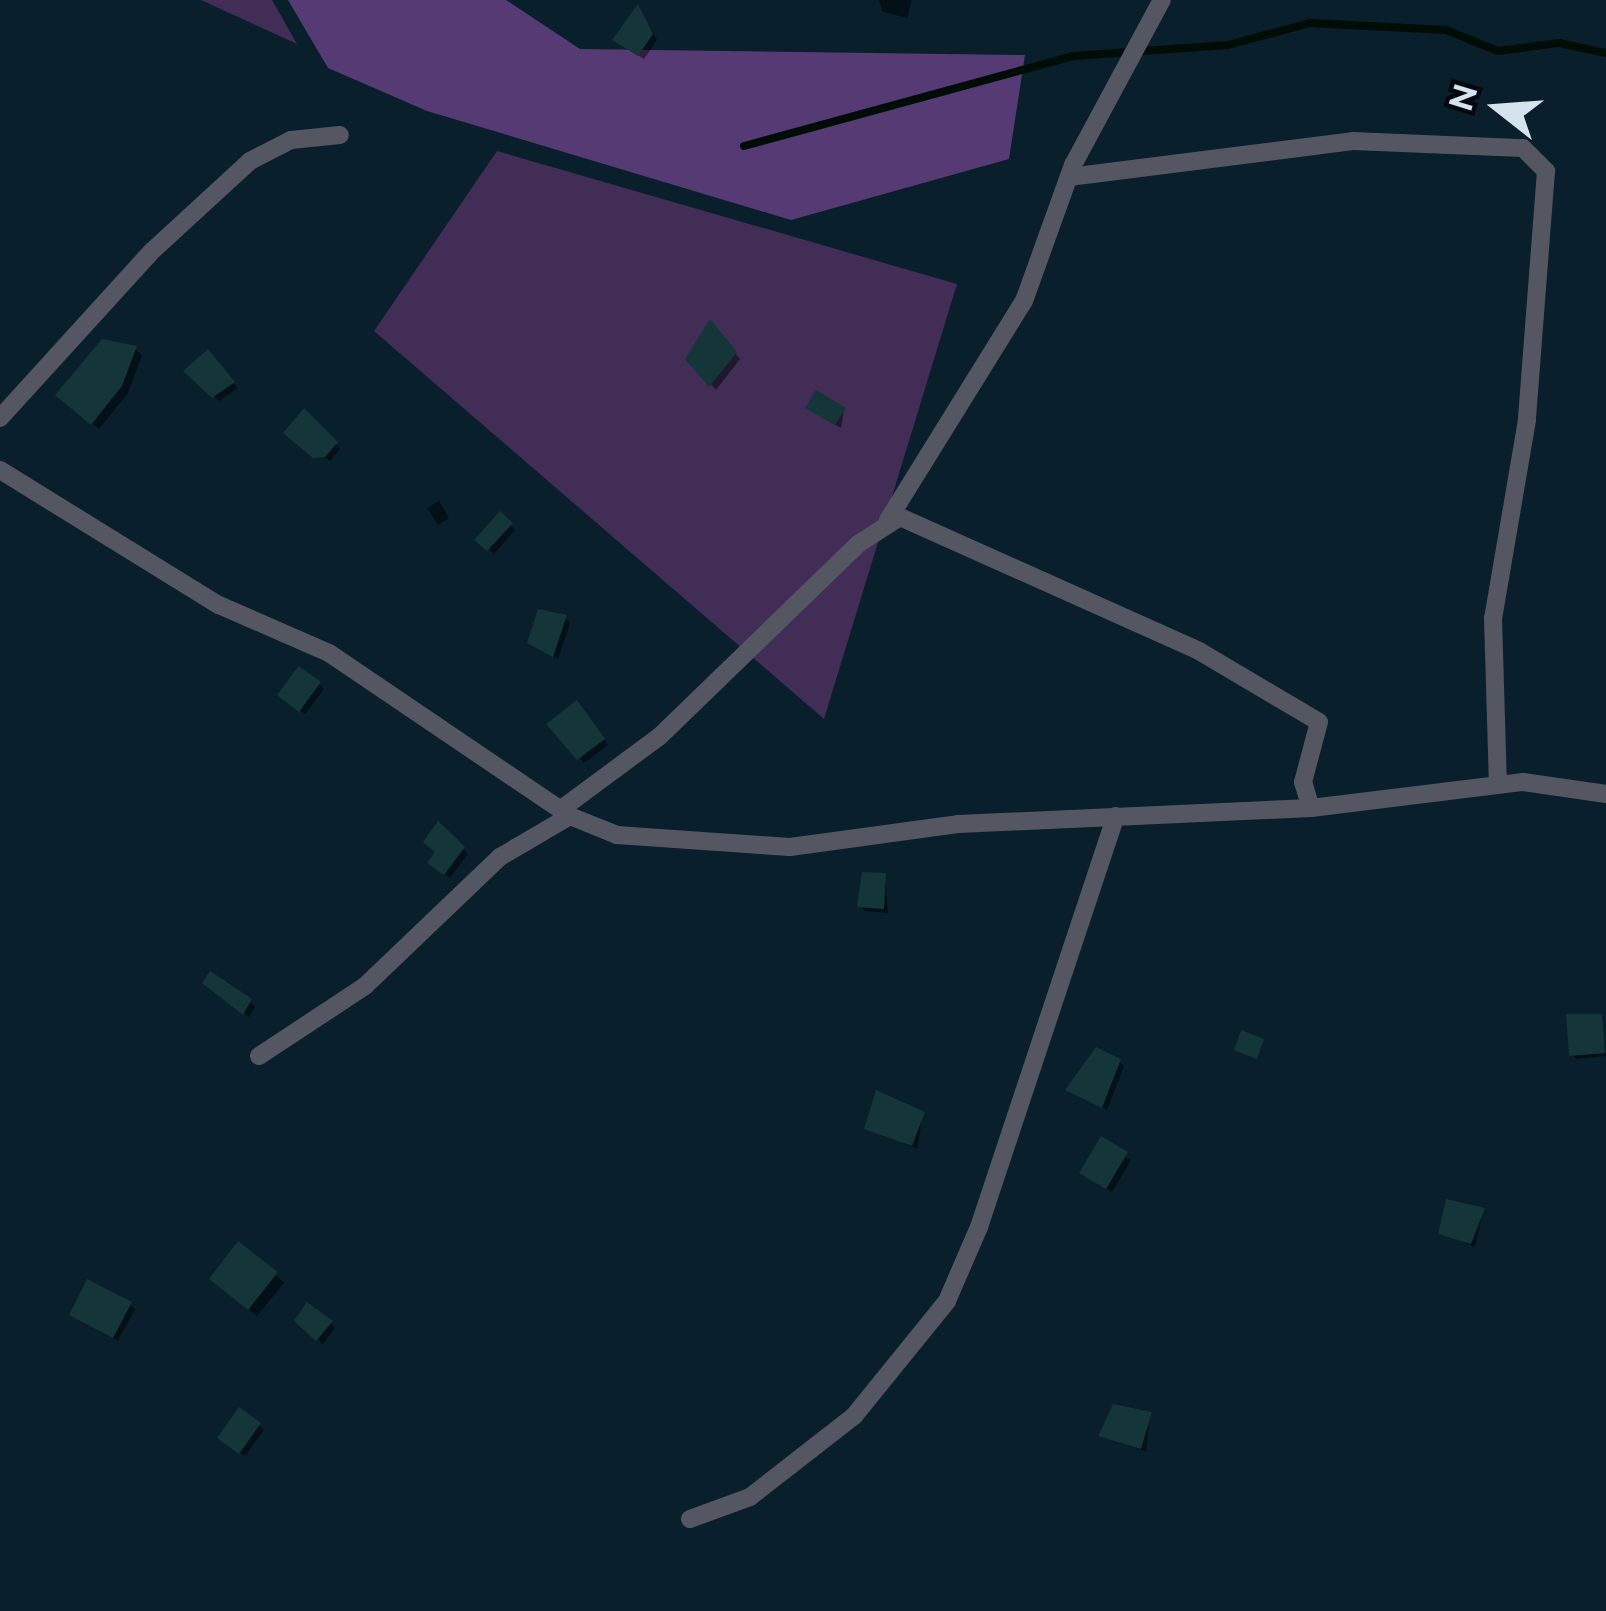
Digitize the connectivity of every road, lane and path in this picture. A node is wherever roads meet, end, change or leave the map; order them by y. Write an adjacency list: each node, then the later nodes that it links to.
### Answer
1 (1162, 0): 3 (street)
2 (340, 135): 4 (street)
3 (1069, 177): 6 (street); 7 (street)
4 (0, 418)
5 (0, 470): 10 (street)
6 (888, 520): 9 (street); 10 (street)
7 (1498, 784): 8 (street); 9 (street)
8 (1606, 794)
9 (1312, 808): 11 (street)
10 (565, 813): 11 (street); 12 (street)
11 (1116, 816): 13 (street)
12 (259, 1056)
13 (690, 1519)

